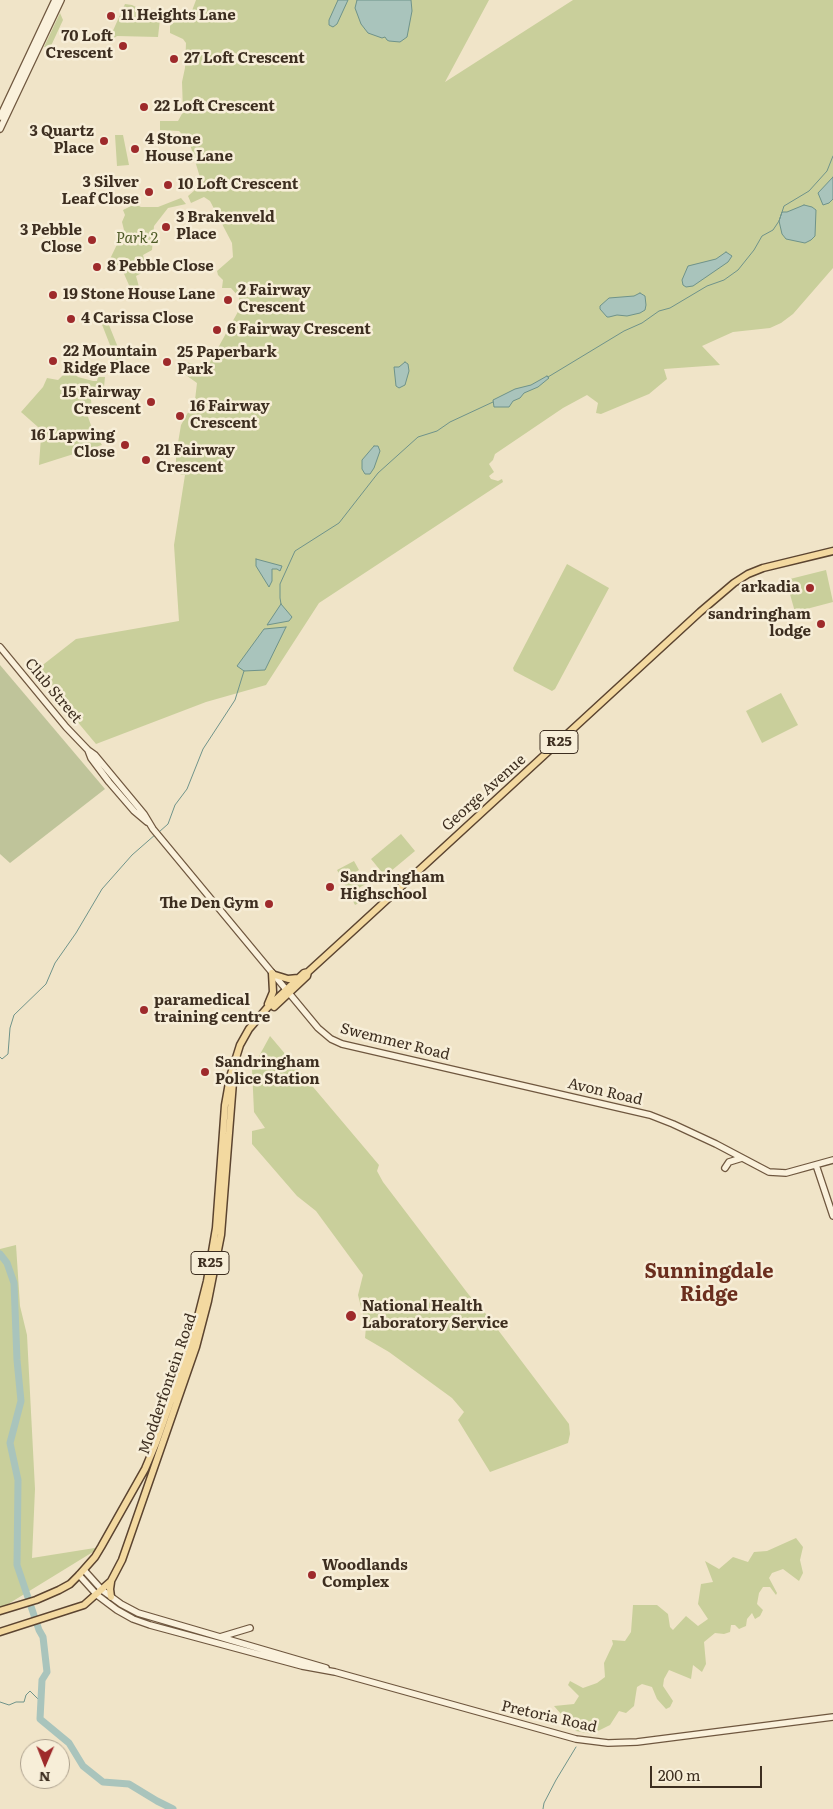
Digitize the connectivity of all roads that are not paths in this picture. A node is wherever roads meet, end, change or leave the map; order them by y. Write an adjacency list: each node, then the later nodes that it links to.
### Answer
1 (55, 0): 3 (main road)
2 (61, 0): 4 (main road)
3 (0, 117)
4 (0, 129)
5 (833, 551): 7 (main road, George Avenue / R25)
6 (0, 648): 8 (main road, Club Street)
7 (308, 972): 9 (main road, George Avenue / R25); 10 (main road, George Avenue / R25)
8 (274, 974): 9 (main road); 10 (main road, Club Street); 11 (main road)
9 (298, 978): 10 (main road, George Avenue / R25)
10 (287, 991): 11 (main road, Modderfontein Road / R25); 12 (main road, Swemmer Road); 19 (main road, Modderfontein Road / R25)
11 (267, 1008): 18 (main road, Modderfontein Road / R25)
12 (484, 1077): 13 (main road, Avon Road)
13 (742, 1158): 15 (main road, Avon Road); 16 (main road)
14 (833, 1160): 15 (main road, Avon Road)
15 (816, 1165): 17 (main road)
16 (726, 1168)
17 (833, 1216)
18 (81, 1573): 20 (main road, Pretoria Road); 22 (main road, Modderfontein Road / R25)
19 (111, 1581): 20 (main road, Modderfontein Road / R25); 21 (main road)
20 (100, 1592): 21 (main road, Pretoria Road); 24 (main road, Modderfontein Road / R25); 25 (main road, Pretoria Road)
21 (111, 1597): 25 (main road, Pretoria Road)
22 (1, 1612)
23 (250, 1628): 26 (main road)
24 (0, 1632)
25 (205, 1636): 26 (main road, Pretoria Road); 27 (main road, Pretoria Road)
26 (220, 1637): 27 (main road, Pretoria Road)
27 (335, 1672): 28 (main road, Pretoria Road)
28 (833, 1717)

